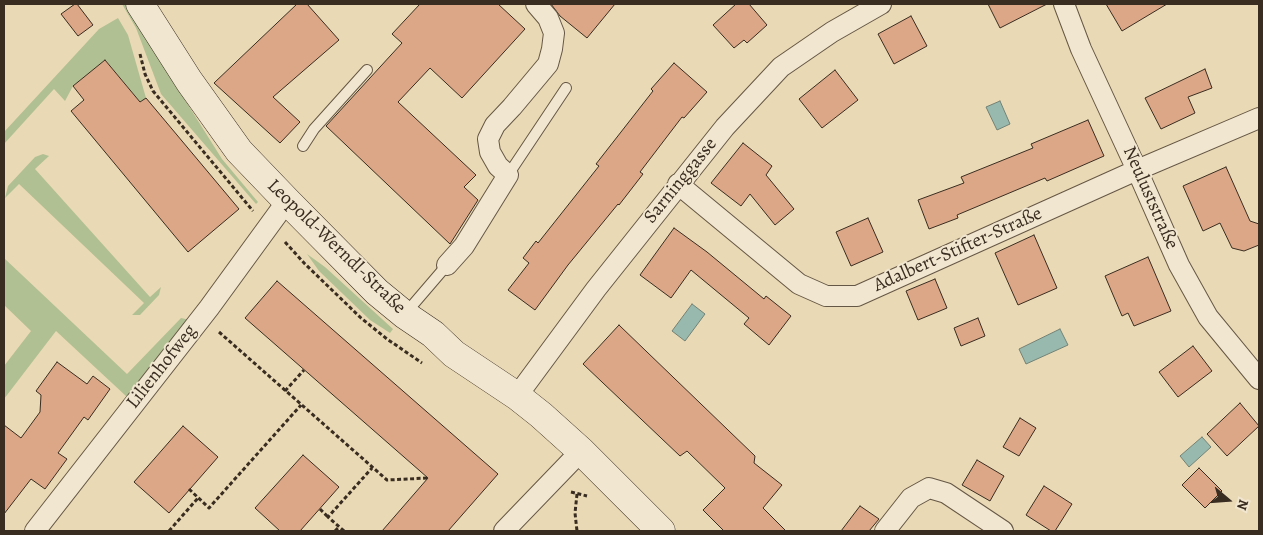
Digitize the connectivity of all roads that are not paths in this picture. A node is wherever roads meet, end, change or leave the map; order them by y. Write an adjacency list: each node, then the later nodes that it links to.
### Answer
1 (140, 4): 12 (street, Leopold-Werndl-Straße)
2 (536, 4): 10 (street)
3 (882, 4): 11 (street, Sarninggasse)
4 (1064, 4): 9 (street, Neuluststraße)
5 (367, 70): 8 (lane)
6 (566, 88): 10 (lane)
7 (1259, 118): 9 (street, Adalbert-Stifter-Straße)
8 (303, 146)
9 (1137, 170): 11 (street, Adalbert-Stifter-Straße); 15 (street, Neuluststraße)
10 (508, 175): 13 (street)
11 (678, 184): 16 (street, Sarninggasse)
12 (287, 201): 14 (street, Leopold-Werndl-Straße); 18 (street, Lilienhofweg)
13 (447, 265): 14 (lane)
14 (405, 314): 16 (street, Leopold-Werndl-Straße)
15 (1259, 379)
16 (517, 396): 17 (street, Leopold-Werndl-Straße)
17 (581, 451): 19 (street); 20 (street, Leopold-Werndl-Straße)
18 (34, 531)
19 (504, 531)
20 (661, 531)
21 (884, 531): 22 (street)
22 (1003, 531)

